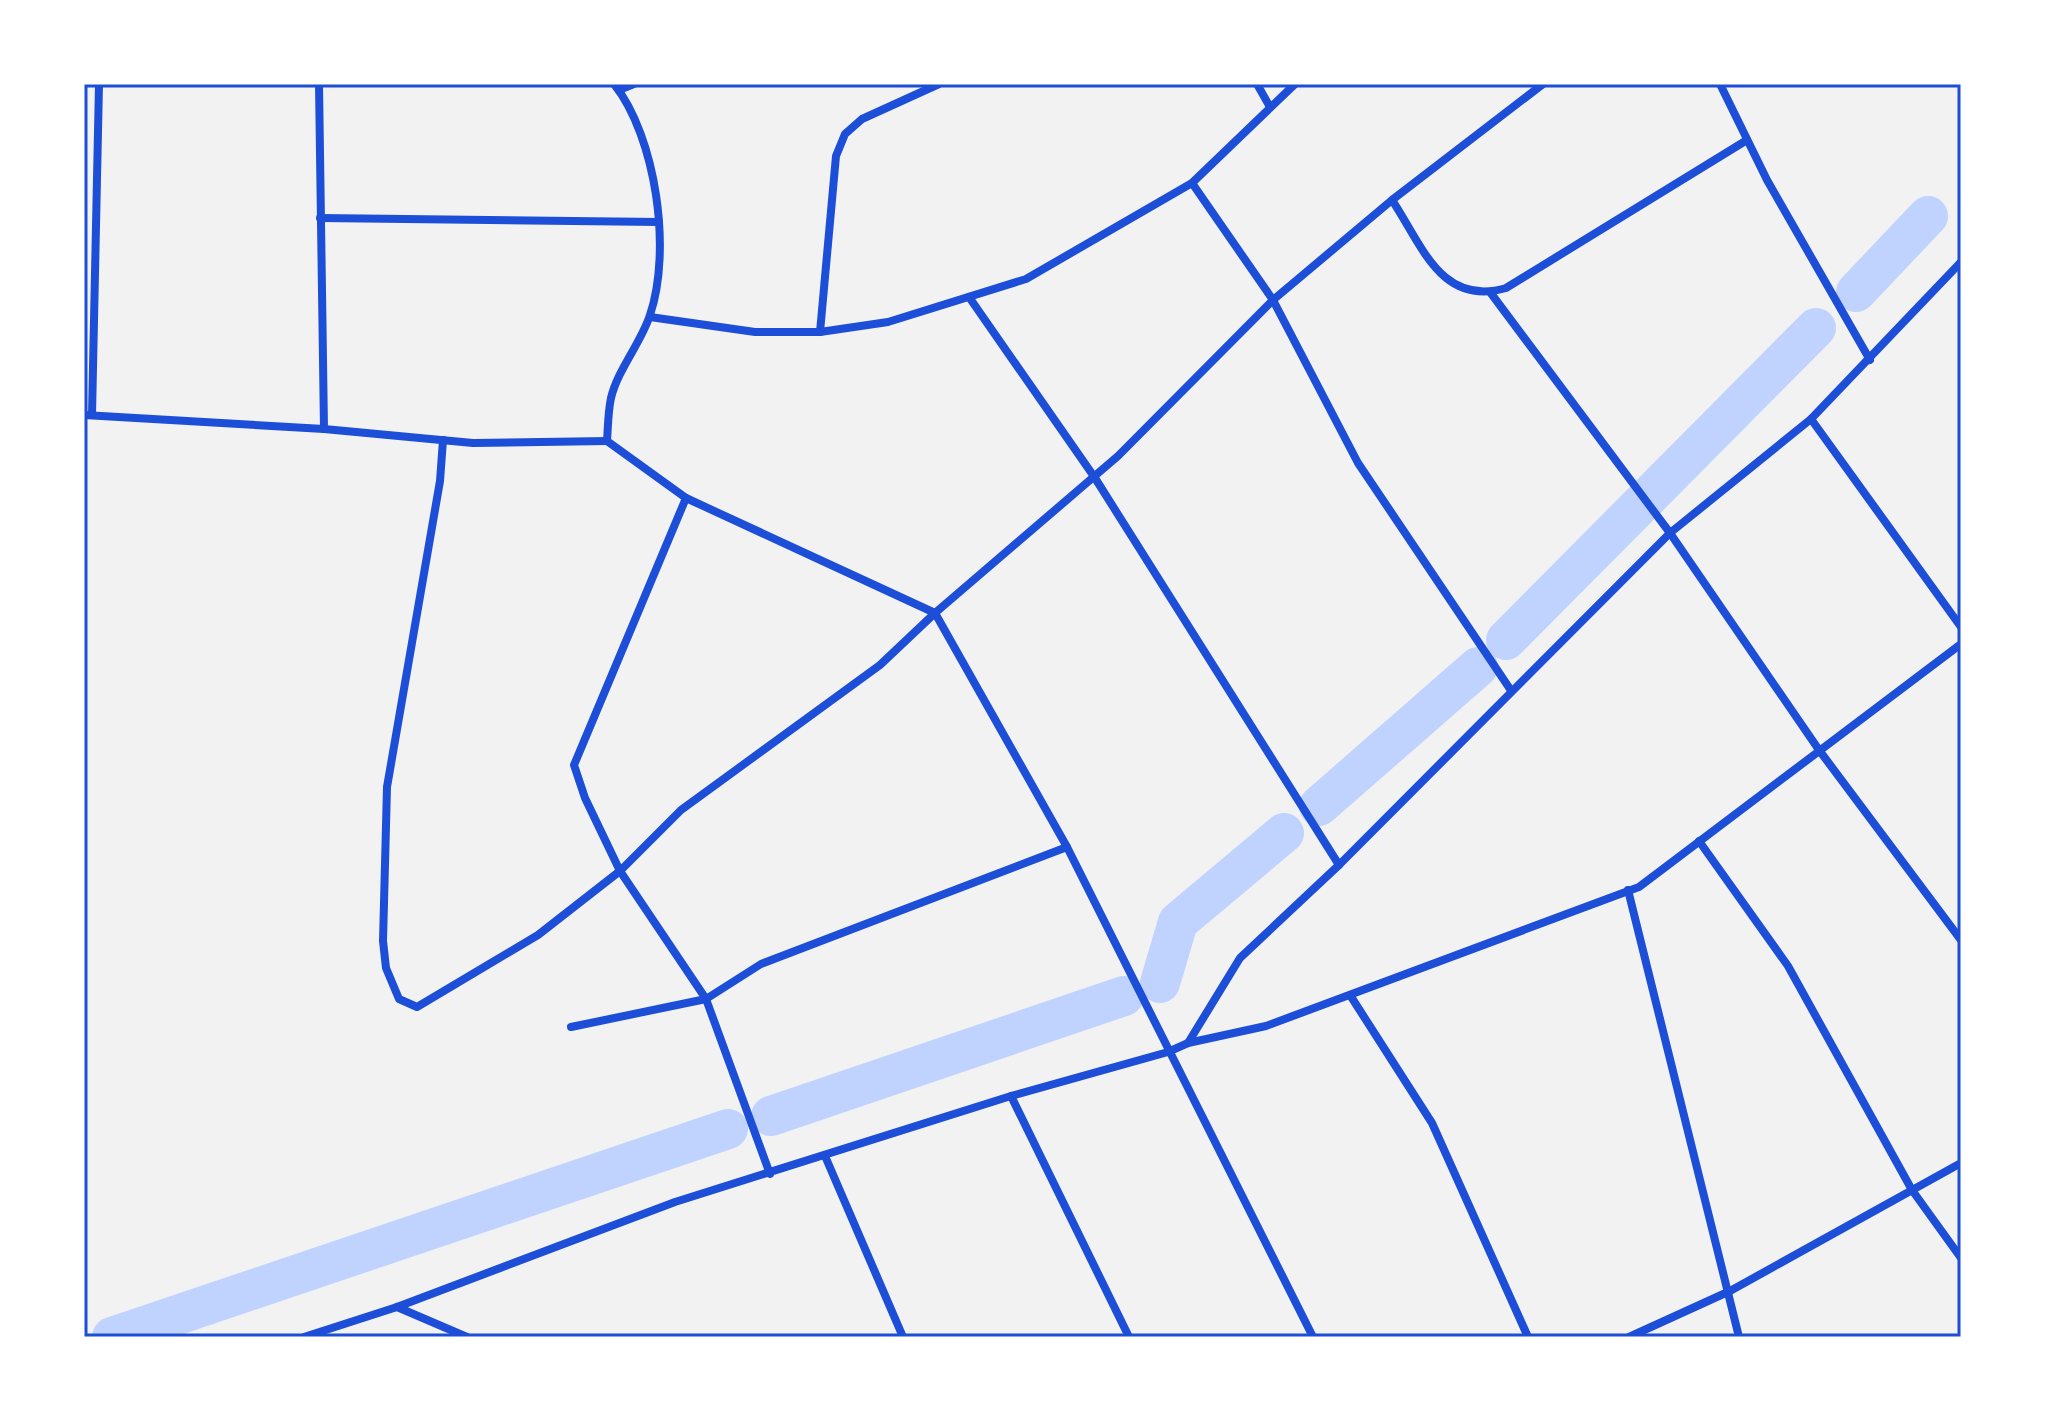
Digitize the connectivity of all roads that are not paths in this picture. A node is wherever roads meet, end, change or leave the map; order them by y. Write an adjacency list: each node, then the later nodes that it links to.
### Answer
1 (99, 84): 23 (street)
2 (319, 84): 14 (street)
3 (634, 84): 9 (street)
4 (939, 84): 21 (street)
5 (1257, 84): 10 (street)
6 (1295, 84): 10 (street)
7 (1543, 84): 13 (street)
8 (1720, 84): 11 (street)
9 (616, 87): 15 (street)
10 (1270, 107): 12 (street)
11 (1747, 140): 17 (street); 22 (street)
12 (1192, 183): 18 (street); 19 (street)
13 (1392, 200): 17 (street); 19 (street)
14 (320, 218): 15 (street); 25 (street)
15 (659, 222): 20 (street)
16 (1961, 262): 22 (street)
17 (1490, 292): 30 (street)
18 (969, 297): 21 (street); 28 (street)
19 (1273, 300): 28 (street); 34 (street)
20 (650, 317): 21 (street); 27 (street)
21 (820, 332)
22 (1870, 360): 24 (street)
23 (88, 415): 25 (street)
24 (1811, 419): 30 (street); 32 (street)
25 (324, 429): 26 (street)
26 (443, 440): 27 (street); 39 (street)
27 (607, 441): 29 (street)
28 (1095, 478): 31 (street); 38 (street)
29 (686, 498): 31 (street); 39 (street)
30 (1670, 533): 34 (street); 35 (street)
31 (935, 613): 37 (street); 39 (street)
32 (1961, 627)
33 (1961, 644): 35 (street)
34 (1510, 689): 38 (street)
35 (1819, 750): 36 (street); 41 (street)
36 (1699, 841): 40 (street); 51 (street)
37 (1067, 847): 43 (street); 46 (street)
38 (1339, 865): 45 (street)
39 (620, 871): 43 (street)
40 (1628, 890): 42 (street); 53 (street)
41 (1961, 940)
42 (1350, 995): 45 (street); 60 (street)
43 (706, 999): 44 (street); 50 (street)
44 (571, 1027)
45 (1188, 1043): 46 (street)
46 (1168, 1052): 47 (street); 59 (street)
47 (1011, 1096): 48 (street); 58 (street)
48 (825, 1156): 50 (street); 57 (street)
49 (1961, 1163): 51 (street)
50 (770, 1174): 54 (street)
51 (1912, 1190): 52 (street); 53 (street)
52 (1961, 1258)
53 (1730, 1291): 61 (street); 62 (street)
54 (397, 1307): 55 (street); 56 (street)
55 (304, 1337)
56 (467, 1337)
57 (903, 1337)
58 (1129, 1337)
59 (1313, 1337)
60 (1528, 1337)
61 (1629, 1337)
62 (1739, 1337)

